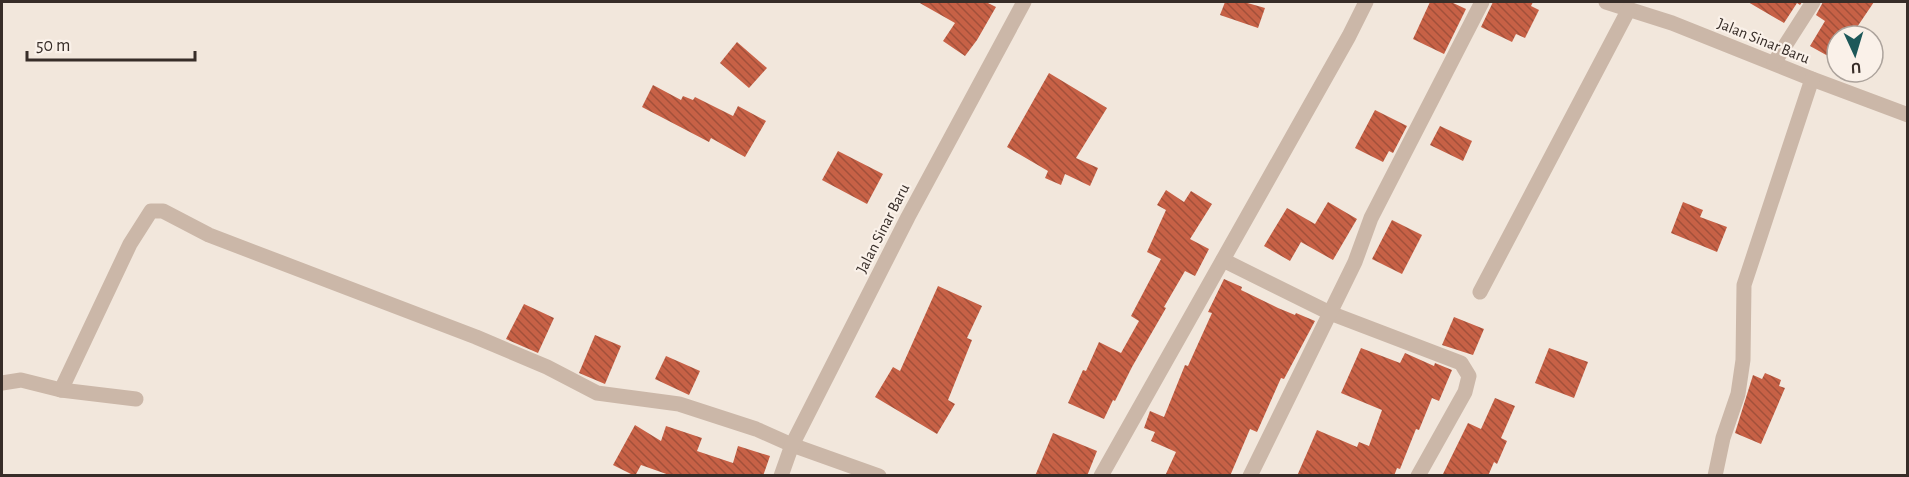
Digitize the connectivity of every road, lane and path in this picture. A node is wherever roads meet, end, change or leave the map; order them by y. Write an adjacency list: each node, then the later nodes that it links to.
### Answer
1 (1024, 2): 16 (street, Jalan Sinar Baru)
2 (1366, 2): 10 (street)
3 (1482, 2): 12 (street)
4 (1606, 2): 6 (street, Jalan Sinar Baru)
5 (1814, 2): 7 (street)
6 (1629, 9): 7 (street, Jalan Sinar Baru); 11 (street)
7 (1774, 63): 8 (street, Jalan Sinar Baru)
8 (1812, 79): 9 (street, Jalan Sinar Baru); 22 (street)
9 (1908, 115)
10 (1223, 260): 12 (street); 19 (street)
11 (1480, 292)
12 (1330, 313): 20 (street); 21 (street)
13 (2, 383): 14 (street)
14 (62, 390): 15 (street); 16 (street)
15 (136, 399)
16 (792, 445): 17 (street, Jalan Sinar Baru); 18 (street)
17 (781, 476)
18 (879, 476)
19 (1101, 476)
20 (1250, 476)
21 (1418, 476)
22 (1715, 476)

